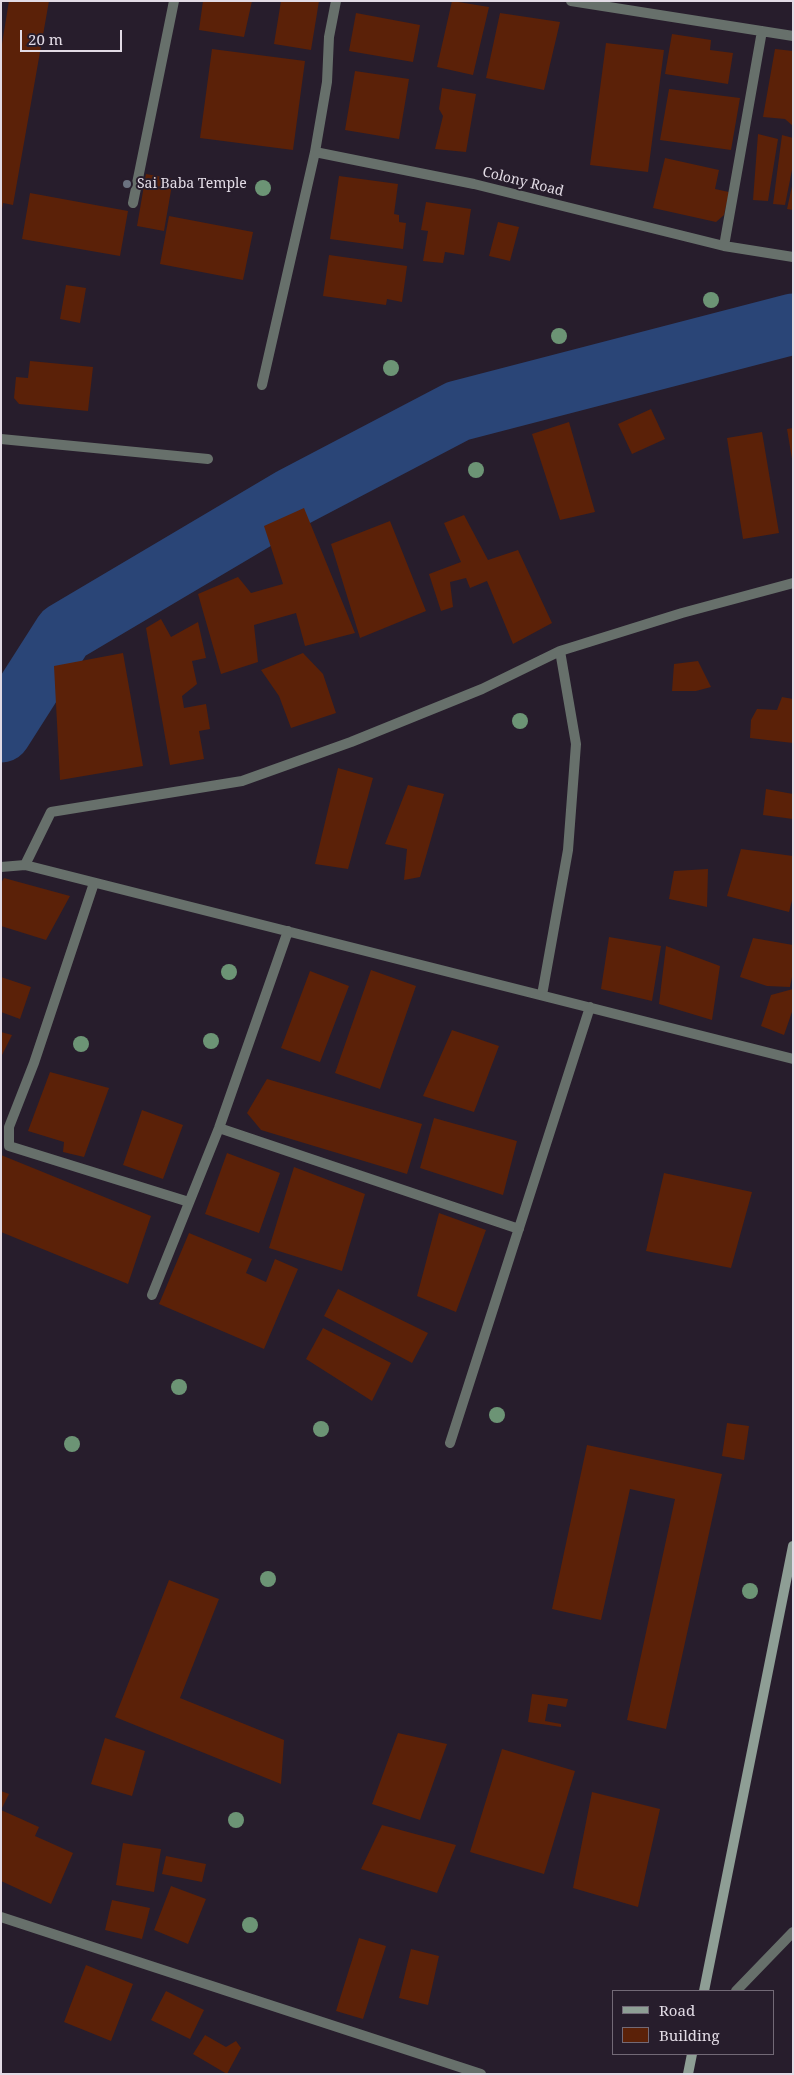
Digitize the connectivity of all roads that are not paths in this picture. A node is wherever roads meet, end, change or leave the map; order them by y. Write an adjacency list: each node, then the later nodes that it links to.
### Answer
1 (174, 1): 7 (street)
2 (336, 1): 6 (street)
3 (571, 1): 4 (street)
4 (762, 31): 5 (street); 8 (street)
5 (793, 36)
6 (314, 152): 8 (street, Colony Road); 10 (street)
7 (133, 203)
8 (724, 246): 9 (street, Colony Road)
9 (793, 256)
10 (262, 385)
11 (1, 439): 12 (street)
12 (208, 459)
13 (793, 583): 14 (street)
14 (560, 651): 15 (street); 19 (street)
15 (25, 865): 16 (street); 17 (street)
16 (1, 867)
17 (94, 883): 18 (street); 23 (street)
18 (288, 931): 19 (street); 22 (street)
19 (542, 994): 20 (street)
20 (590, 1008): 21 (street); 24 (street)
21 (793, 1059)
22 (219, 1128): 23 (street); 24 (street)
23 (189, 1202): 25 (street)
24 (519, 1229): 26 (street)
25 (152, 1295)
26 (450, 1443)
27 (793, 1546): 30 (main road)
28 (1, 1916): 33 (street)
29 (793, 1932): 31 (street)
30 (704, 1990)
31 (737, 1990)
32 (692, 2055): 34 (main road)
33 (481, 2074)
34 (688, 2074)

